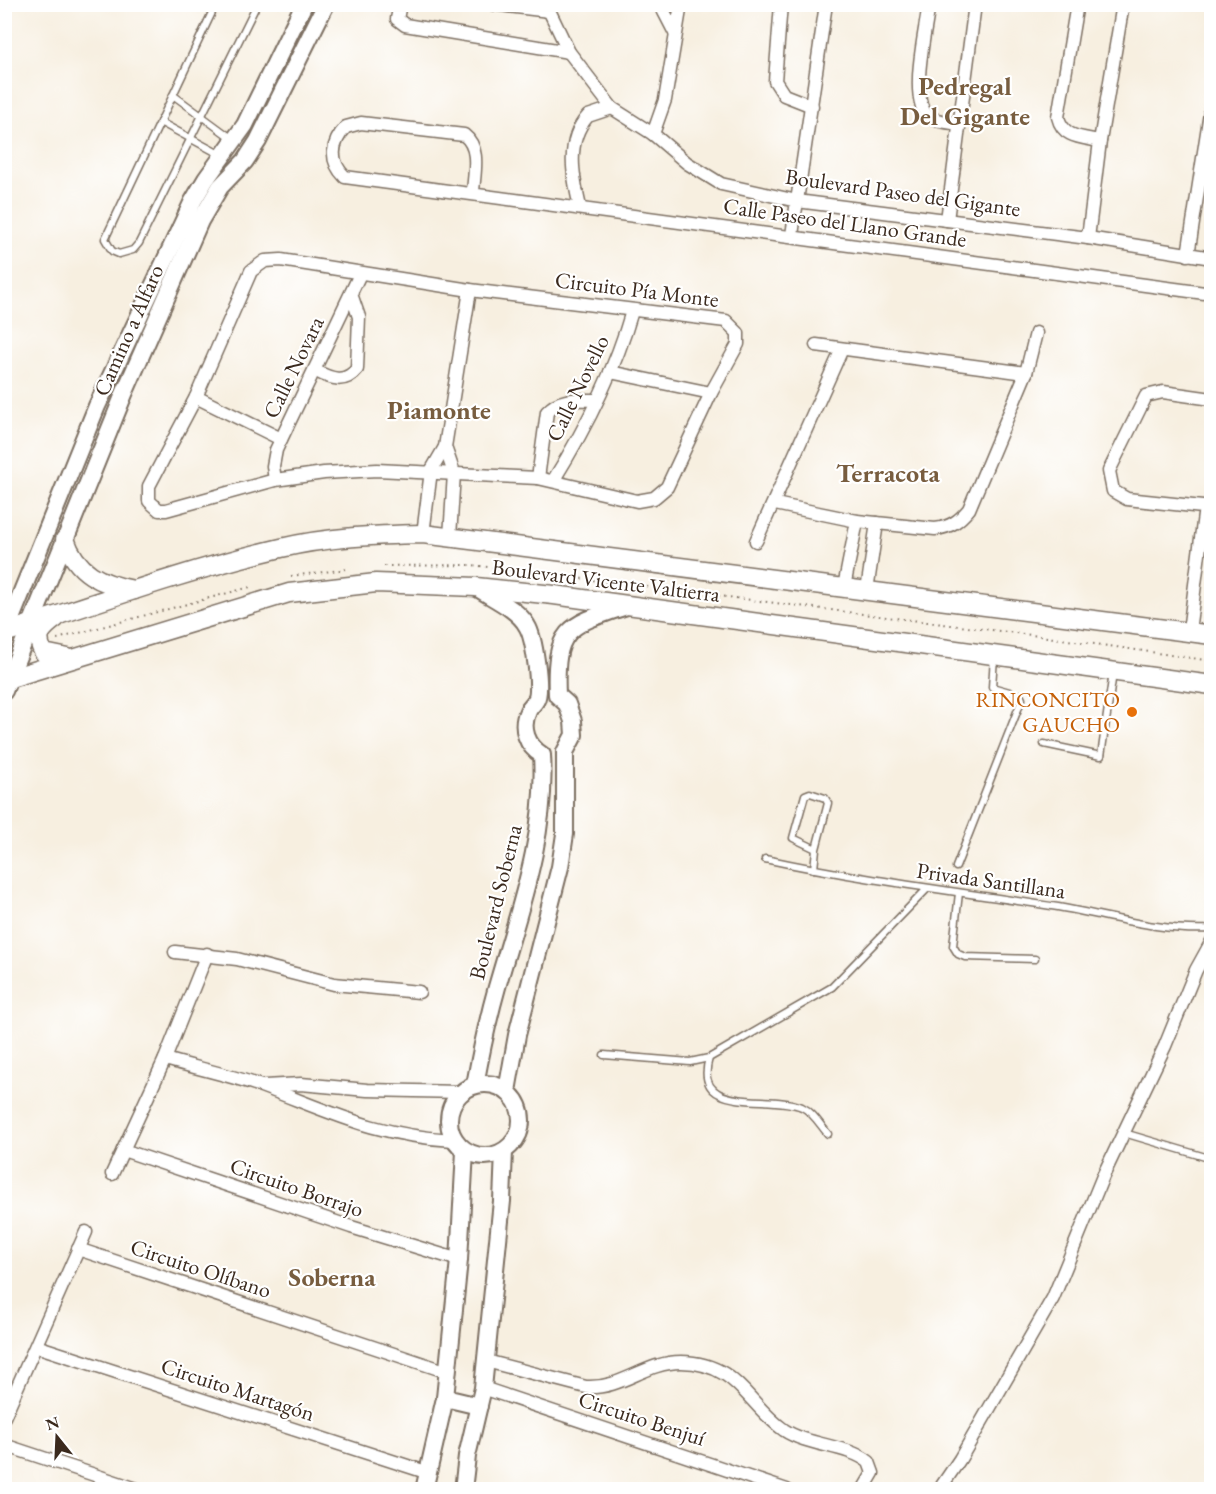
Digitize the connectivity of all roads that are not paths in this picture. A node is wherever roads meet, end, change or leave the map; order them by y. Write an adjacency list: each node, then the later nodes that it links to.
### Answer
1 (216, 4): 18 (lane)
2 (257, 4): 22 (lane)
3 (304, 4): 27 (street, Camino a Alfaro)
4 (326, 4): 52 (street, Camino a Alfaro)
5 (399, 4): 17 (street)
6 (492, 4): 15 (street)
7 (660, 4): 16 (street)
8 (681, 4): 16 (street)
9 (782, 4): 20 (street)
10 (826, 4): 20 (street)
11 (929, 4): 24 (street)
12 (975, 4): 24 (street)
13 (1077, 4): 28 (street)
14 (1123, 4): 28 (street)
15 (548, 8): 17 (street)
16 (675, 33): 25 (street)
17 (569, 52): 21 (street)
18 (174, 95): 22 (lane); 23 (lane)
19 (1212, 100): 29 (street)
20 (812, 106): 32 (street)
21 (612, 108): 25 (street, Boulevard Paseo del Gigante); 33 (street)
22 (204, 116): 26 (lane); 27 (lane)
23 (160, 122): 26 (lane); 26 (lane)
24 (959, 124): 34 (street)
25 (653, 134): 32 (street, Boulevard Paseo del Gigante)
26 (191, 139): 30 (lane)
27 (234, 140): 30 (street, Camino a Alfaro)
28 (1100, 141): 36 (street)
29 (1207, 154): 37 (street)
30 (223, 156): 50 (street, Camino a Alfaro)
31 (473, 192): 31 (street, Calle Paseo del Llano Grande); 33 (street, Calle Paseo del Llano Grande)
32 (797, 201): 34 (street, Boulevard Paseo del Gigante); 35 (street)
33 (580, 207): 35 (street, Calle Paseo del Llano Grande)
34 (947, 220): 36 (street, Boulevard Paseo del Gigante)
35 (792, 236): 42 (street, Calle Paseo del Llano Grande)
36 (1088, 238): 37 (street, Boulevard Paseo del Gigante)
37 (1188, 255): 38 (street, Boulevard Paseo del Gigante)
38 (1212, 258)
39 (360, 274): 40 (street, Circuito Pía Monte); 41 (street, Calle Novara); 53 (street, Circuito Pía Monte)
40 (470, 290): 43 (street, Circuito Pía Monte); 57 (street)
41 (351, 294): 47 (street, Calle Novara); 47 (street)
42 (1212, 294)
43 (633, 311): 48 (street, Calle Novello); 51 (street, Circuito Pía Monte)
44 (1036, 333): 49 (street)
45 (816, 345): 46 (street)
46 (842, 349): 49 (street); 63 (street)
47 (316, 371): 56 (street, Calle Novara)
48 (610, 372): 51 (street); 55 (street, Calle Novello)
49 (1026, 373): 66 (street)
50 (106, 387): 52 (street); 80 (street, Camino a Alfaro)
51 (711, 393): 62 (street, Circuito Pía Monte)
52 (124, 394): 69 (street, Camino a Alfaro)
53 (195, 397): 56 (street); 61 (street, Circuito Pía Monte)
54 (1212, 399): 64 (street)
55 (596, 400): 60 (street); 62 (street, Calle Novello)
56 (281, 439): 61 (street, Calle Novara)
57 (445, 447): 58 (street); 59 (street)
58 (431, 471): 59 (street, Circuito Pía Monte); 61 (street, Circuito Pía Monte); 67 (street)
59 (454, 473): 60 (street, Circuito Pía Monte); 68 (street)
60 (538, 478): 62 (street, Circuito Pía Monte)
61 (275, 480)
62 (553, 480)
63 (775, 504): 65 (street); 70 (street)
64 (1208, 508): 79 (street)
65 (857, 521): 66 (street); 72 (street)
66 (877, 523): 73 (street)
67 (423, 534): 68 (main road, Boulevard Vicente Valtierra); 74 (main road, Boulevard Vicente Valtierra)
68 (450, 537): 72 (main road, Boulevard Vicente Valtierra)
69 (66, 539): 74 (main road); 77 (street, Camino a Alfaro)
70 (756, 541)
71 (476, 587): 75 (main road, Boulevard Vicente Valtierra); 83 (main road, Boulevard Vicente Valtierra); 88 (street)
72 (844, 587): 73 (main road, Boulevard Vicente Valtierra)
73 (867, 590): 79 (main road, Boulevard Vicente Valtierra)
74 (136, 591): 76 (main road, Boulevard Vicente Valtierra)
75 (630, 605): 82 (main road, Boulevard Vicente Valtierra); 87 (street)
76 (64, 612): 77 (main road, Boulevard Vicente Valtierra); 83 (main road)
77 (31, 624): 80 (main road, Boulevard Vicente Valtierra); 85 (street, Camino a Alfaro)
78 (1212, 628): 81 (street)
79 (1189, 632): 81 (main road, Boulevard Vicente Valtierra)
80 (5, 634)
81 (1211, 635)
82 (994, 657): 84 (main road, Boulevard Vicente Valtierra); 94 (lane)
83 (69, 659): 85 (main road, Boulevard Vicente Valtierra)
84 (1113, 673): 86 (main road, Boulevard Vicente Valtierra); 89 (lane)
85 (6, 683)
86 (1212, 685)
87 (557, 695): 88 (street); 90 (street)
88 (537, 699): 91 (street)
89 (1044, 744)
90 (565, 752): 91 (street); 109 (street)
91 (542, 755): 108 (street, Boulevard Soberna)
92 (816, 849): 92 (lane); 95 (lane)
93 (765, 859): 95 (lane, Privada Santillana)
94 (956, 867)
95 (814, 870): 96 (lane, Privada Santillana)
96 (926, 890): 97 (lane, Privada Santillana); 105 (lane)
97 (959, 894): 98 (lane, Privada Santillana); 102 (lane)
98 (1212, 929)
99 (1212, 940): 110 (street)
100 (176, 952): 101 (street)
101 (207, 954): 103 (street); 106 (street)
102 (1035, 959)
103 (419, 992)
104 (604, 1055): 105 (lane)
105 (709, 1058): 111 (lane)
106 (165, 1059): 107 (street); 113 (street)
107 (261, 1086): 108 (street); 112 (street)
108 (468, 1089): 109 (street); 112 (street)
109 (507, 1091): 114 (street)
110 (1124, 1132): 115 (lane); 134 (street)
111 (828, 1134)
112 (459, 1145): 114 (street); 119 (street)
113 (123, 1150): 116 (street); 119 (street, Circuito Borrajo)
114 (504, 1151): 121 (street)
115 (1212, 1159)
116 (112, 1174)
117 (86, 1232): 118 (street)
118 (78, 1249): 120 (street); 122 (street, Circuito Olíbano)
119 (459, 1260): 122 (street)
120 (36, 1346): 126 (street); 128 (street, Circuito Martagón)
121 (486, 1361): 123 (street); 133 (street, Circuito Benjuí)
122 (448, 1372): 124 (street)
123 (483, 1388): 125 (street); 132 (street, Circuito Benjuí)
124 (445, 1398): 125 (street); 128 (street)
125 (479, 1406): 131 (street)
126 (4, 1417)
127 (4, 1445): 129 (street)
128 (426, 1472): 130 (street)
129 (140, 1490)
130 (424, 1490)
131 (463, 1490)
132 (787, 1490)
133 (863, 1490)
134 (939, 1490)

